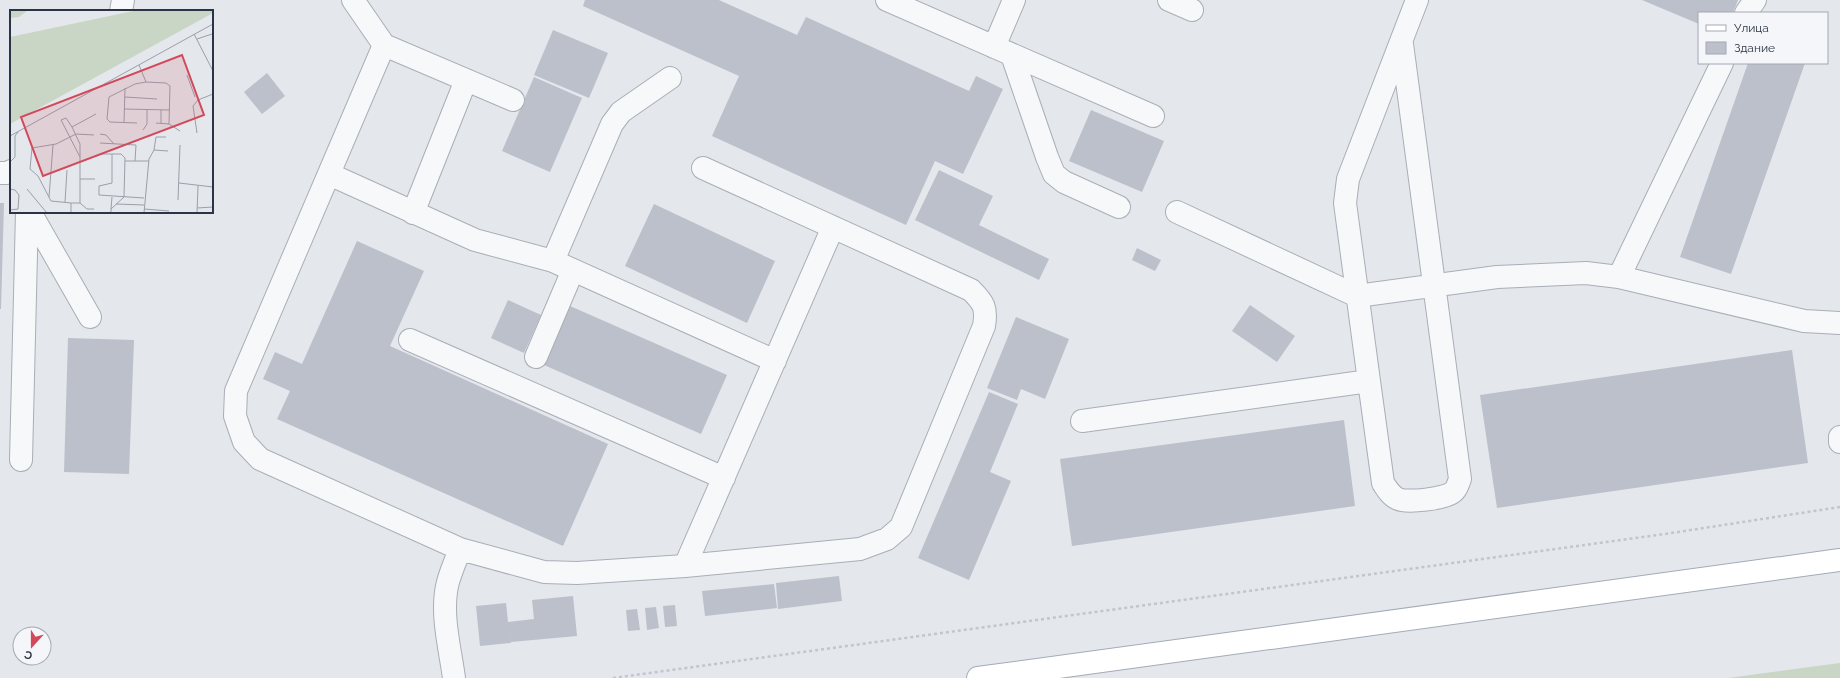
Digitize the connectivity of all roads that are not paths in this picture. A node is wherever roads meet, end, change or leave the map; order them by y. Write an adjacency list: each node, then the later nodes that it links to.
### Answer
1 (123, 0): 8 (lane)
2 (353, 0): 12 (lane)
3 (887, 0): 13 (lane)
4 (1014, 0): 13 (lane)
5 (1169, 0): 9 (lane)
6 (1417, 0): 11 (lane)
7 (1755, 0): 10 (lane)
8 (121, 10)
9 (1192, 10)
10 (1747, 12)
11 (1402, 41): 30 (lane); 31 (lane)
12 (384, 45): 16 (lane); 20 (lane)
13 (1003, 51): 18 (lane); 21 (lane)
14 (1722, 64): 29 (lane)
15 (670, 78): 27 (lane)
16 (466, 80): 17 (lane); 22 (lane)
17 (513, 100)
18 (1152, 116)
19 (703, 168): 26 (lane)
20 (329, 174): 22 (lane); 43 (lane)
21 (1119, 207)
22 (412, 212): 27 (lane)
23 (1177, 212): 31 (lane)
24 (29, 213): 41 (lane)
25 (30, 213): 32 (lane)
26 (833, 227): 36 (lane); 45 (lane)
27 (553, 261): 28 (lane)
28 (573, 270): 35 (lane); 36 (lane)
29 (1619, 277): 30 (lane); 33 (lane)
30 (1435, 285): 31 (lane); 37 (lane)
31 (1358, 296): 37 (lane)
32 (90, 317)
33 (1840, 322)
34 (410, 340): 42 (lane)
35 (536, 357)
36 (775, 361): 42 (lane)
37 (1369, 381): 38 (lane)
38 (1082, 421)
39 (1840, 437): 40 (lane)
40 (1840, 442)
41 (21, 460)
42 (724, 478): 45 (lane)
43 (460, 549): 45 (lane); 46 (lane)
44 (1840, 560): 47 (main road)
45 (685, 566)
46 (454, 678)
47 (978, 678)

